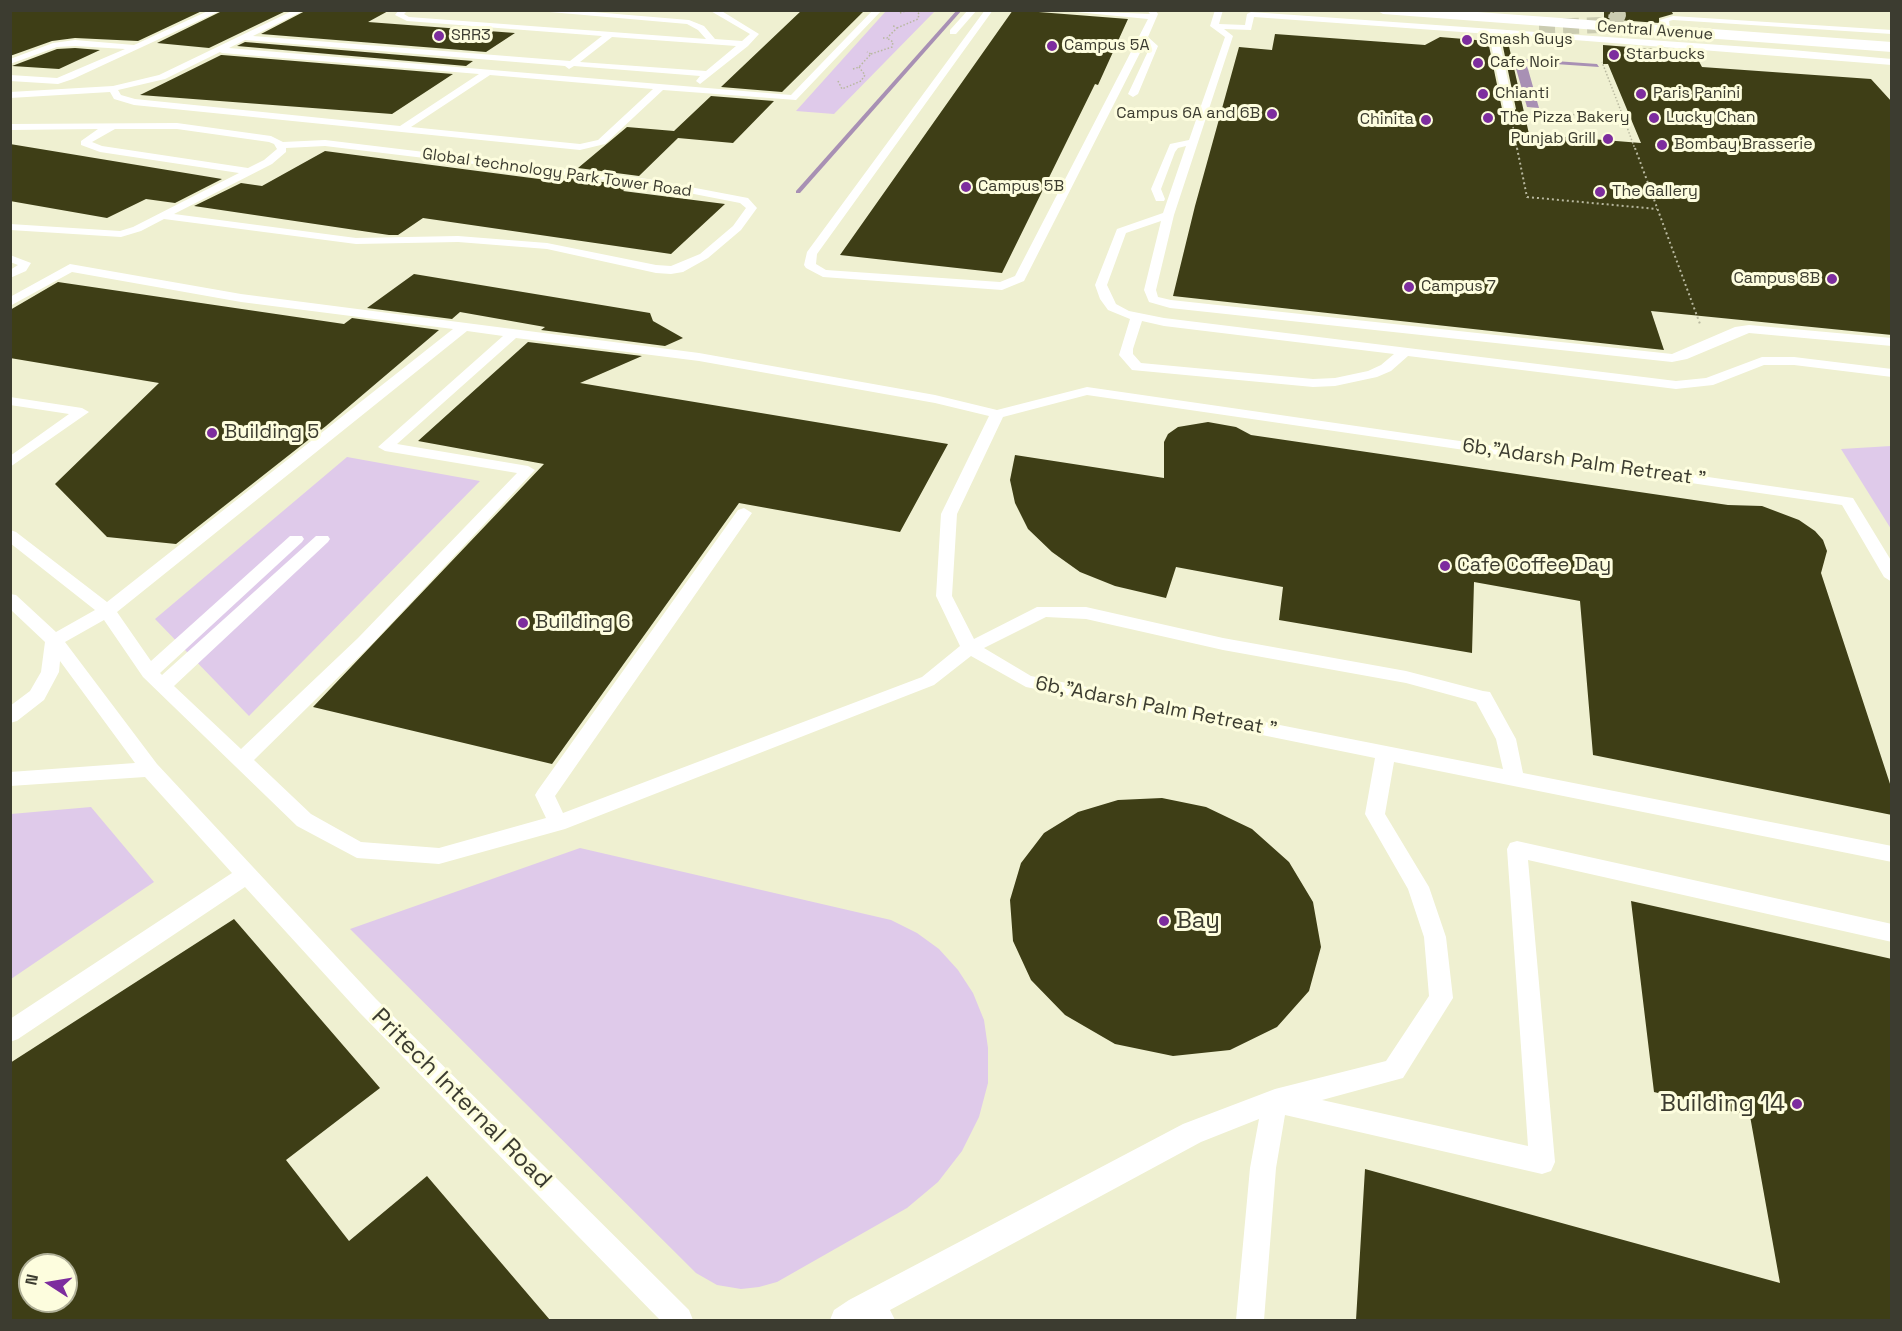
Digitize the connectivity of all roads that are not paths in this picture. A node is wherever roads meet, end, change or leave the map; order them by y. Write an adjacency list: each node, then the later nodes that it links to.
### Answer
1 (218, 10): 37 (lane)
2 (301, 10): 30 (lane)
3 (531, 10): 32 (lane)
4 (713, 10): 35 (lane)
5 (878, 10): 49 (lane)
6 (973, 10): 26 (lane)
7 (989, 10): 31 (lane)
8 (1059, 10): 18 (lane)
9 (1219, 10): 24 (lane)
10 (1340, 10): 21 (lane)
11 (1360, 10): 25 (street)
12 (1383, 10): 20 (street, Central Avenue)
13 (1452, 10): 15 (street, Central Avenue)
14 (1696, 10): 23 (lane)
15 (1476, 11): 20 (street, Central Avenue)
16 (440, 12): 17 (lane)
17 (402, 13): 29 (lane)
18 (1120, 13): 19 (lane)
19 (1152, 14): 31 (lane)
20 (1576, 18): 22 (street, Central Avenue)
21 (1338, 20): 24 (lane); 27 (lane)
22 (1595, 25): 23 (street, Central Avenue); 27 (lane); 33 (street, Central Avenue)
23 (1705, 25): 28 (lane); 33 (street, Central Avenue)
24 (1214, 26): 61 (lane)
25 (1539, 27)
26 (953, 32)
27 (1493, 32): 53 (lane)
28 (1892, 32)
29 (610, 34): 32 (lane); 41 (lane)
30 (245, 38): 38 (lane); 41 (lane)
31 (1144, 38): 51 (lane)
32 (712, 41): 35 (lane)
33 (1764, 41): 34 (street, Central Avenue); 36 (street, Central Avenue); 40 (lane)
34 (1892, 41)
35 (745, 44): 43 (lane)
36 (1892, 47)
37 (135, 48): 39 (lane); 46 (lane)
38 (222, 50): 42 (lane); 48 (lane)
39 (10, 62)
40 (1892, 62)
41 (572, 64): 43 (lane); 44 (lane)
42 (489, 72): 44 (lane); 57 (lane)
43 (707, 74): 49 (lane)
44 (553, 77): 47 (lane)
45 (10, 78): 46 (lane)
46 (58, 81): 50 (lane)
47 (661, 87): 49 (lane); 57 (lane)
48 (113, 89): 50 (lane); 57 (lane)
49 (691, 90)
50 (46, 93): 52 (lane)
51 (1133, 94)
52 (10, 95)
53 (1509, 109)
54 (51, 126): 55 (lane); 56 (lane); 58 (lane)
55 (117, 126): 62 (lane); 63 (lane)
56 (10, 127)
57 (402, 129)
58 (29, 131): 59 (lane); 60 (lane)
59 (63, 138)
60 (10, 139)
61 (1192, 142): 64 (lane); 65 (lane)
62 (281, 145): 63 (lane); 66 (lane, Global technology Park Tower Road)
63 (248, 171): 66 (lane)
64 (1160, 199)
65 (1168, 215): 71 (lane); 74 (lane)
66 (163, 216): 67 (lane)
67 (10, 227)
68 (10, 258): 69 (lane)
69 (10, 275)
70 (10, 302): 72 (lane)
71 (1137, 316): 75 (lane); 75 (lane)
72 (464, 327): 73 (lane); 86 (lane)
73 (514, 333): 78 (lane); 92 (lane)
74 (1892, 342)
75 (1405, 352): 76 (lane)
76 (1892, 373)
77 (10, 401): 79 (lane)
78 (997, 414): 84 (lane, 6b,"Adarsh Palm Retreat "); 88 (lane)
79 (10, 463)
80 (744, 513): 96 (lane)
81 (10, 535): 86 (lane)
82 (296, 539): 89 (lane)
83 (322, 539): 89 (lane)
84 (1892, 577)
85 (10, 599): 87 (lane, Pritech Internal Road)
86 (107, 611): 87 (lane); 89 (lane)
87 (54, 640): 90 (lane); 93 (lane, Pritech Internal Road)
88 (970, 648): 91 (lane, 6b,"Adarsh Palm Retreat "); 95 (lane); 96 (lane)
89 (155, 680): 92 (lane)
90 (10, 716)
91 (1386, 753): 95 (lane, 6b,"Adarsh Palm Retreat "); 101 (lane)
92 (242, 761): 96 (lane)
93 (150, 769): 94 (lane); 98 (lane, Pritech Internal Road)
94 (10, 779)
95 (1515, 780): 97 (lane, 6b,"Adarsh Palm Retreat ")
96 (558, 823)
97 (1892, 854)
98 (247, 874): 100 (lane); 103 (lane, Pritech Internal Road)
99 (1892, 933): 101 (lane)
100 (10, 1032)
101 (1275, 1101): 102 (lane); 104 (lane)
102 (861, 1317)
103 (679, 1320)
104 (1250, 1320)

